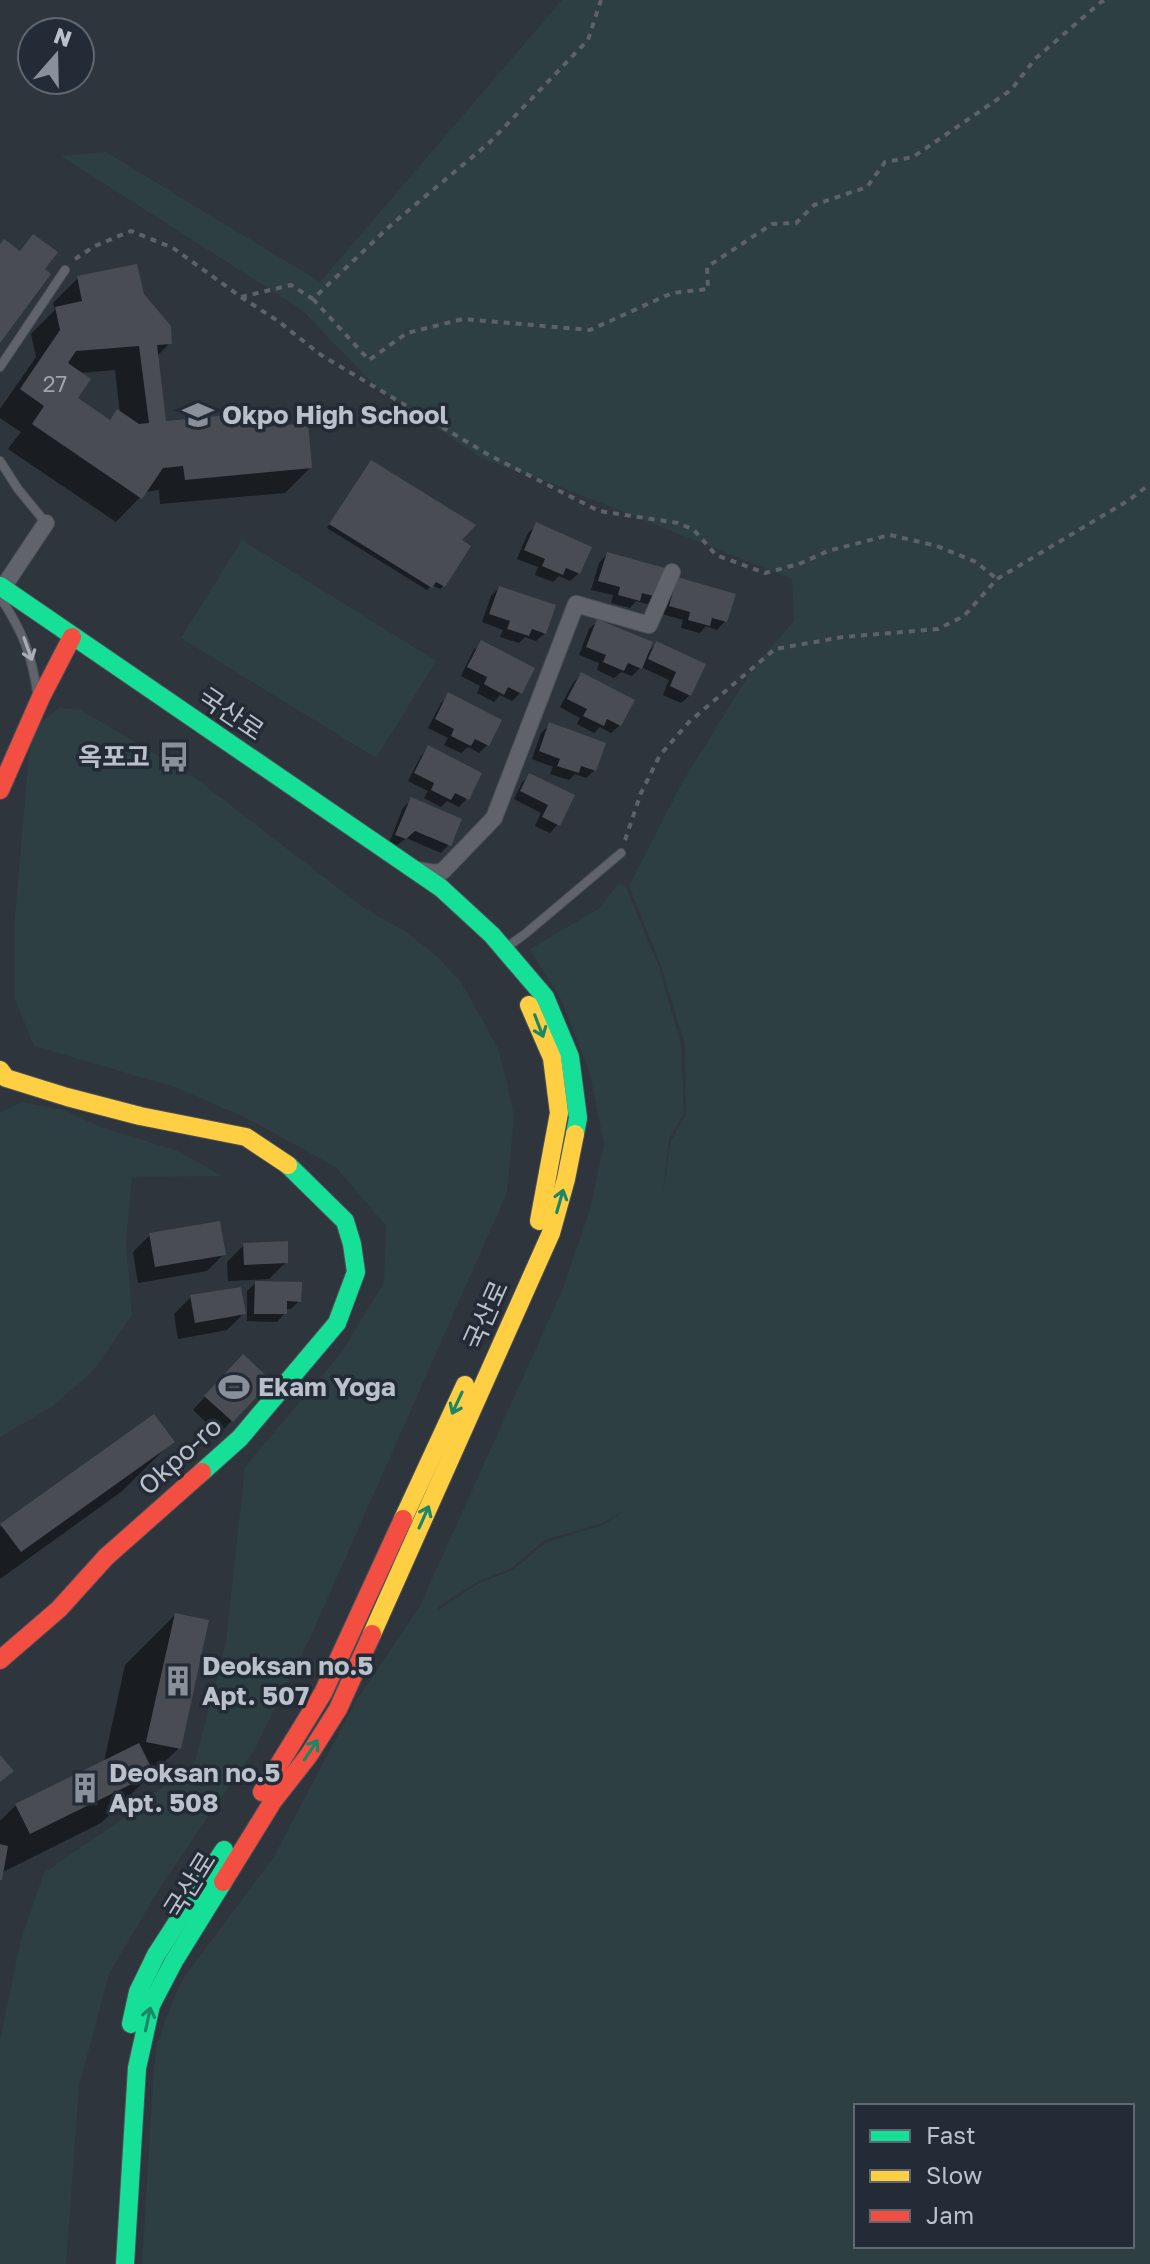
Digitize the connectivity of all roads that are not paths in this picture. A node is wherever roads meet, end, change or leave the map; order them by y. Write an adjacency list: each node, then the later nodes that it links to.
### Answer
1 (65, 270): 2 (lane)
2 (0, 367)
3 (0, 461): 4 (lane)
4 (46, 523): 6 (street)
5 (672, 572): 12 (street)
6 (1, 593): 7 (street, 국산로); 8 (lane, one-way to 8)
7 (70, 641): 8 (street); 11 (street, 국산로); 17 (street, 국산로, one-way to 17)
8 (38, 703): 9 (street)
9 (0, 790)
10 (621, 853): 14 (lane)
11 (408, 867): 12 (street); 13 (street, 국산로)
12 (443, 871): 13 (street)
13 (451, 897): 14 (street, 국산로)
14 (504, 950): 18 (street, 국산로, one-way to 14)
15 (0, 1070): 16 (street, Okpo-ro)
16 (0, 1660)
17 (111, 2264)
18 (125, 2264)

